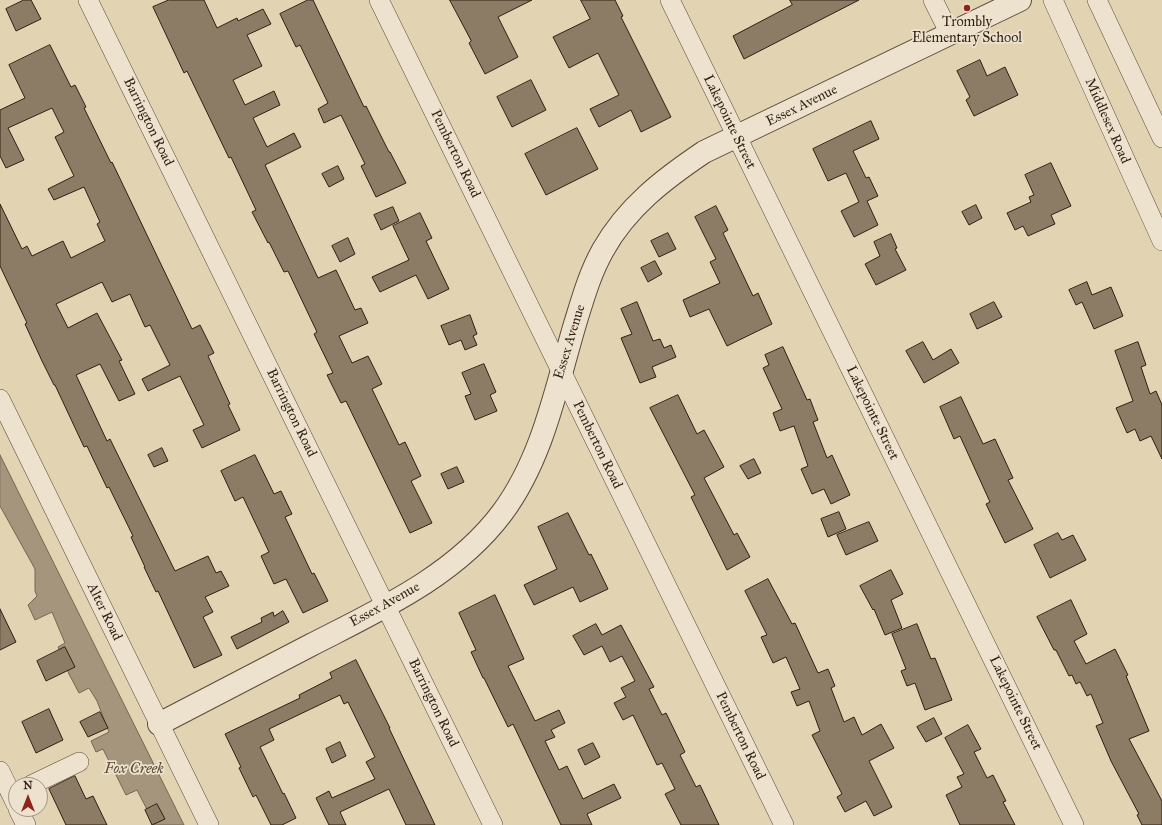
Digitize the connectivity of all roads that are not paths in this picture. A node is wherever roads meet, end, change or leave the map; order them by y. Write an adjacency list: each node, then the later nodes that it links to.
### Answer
1 (88, 0): 14 (street, Barrington Road)
2 (379, 0): 12 (street, Pemberton Road)
3 (670, 0): 9 (street, Lakepointe Street)
4 (933, 0): 8 (street)
5 (1020, 0): 8 (street, Essex Avenue)
6 (1053, 0): 11 (street, Middlesex Road)
7 (1097, 0): 10 (street)
8 (950, 34): 9 (street, Essex Avenue)
9 (737, 137): 12 (street, Essex Avenue); 23 (street, Lakepointe Street)
10 (1162, 138)
11 (1162, 241)
12 (561, 371): 14 (street, Essex Avenue); 22 (street, Pemberton Road)
13 (0, 399): 15 (street, Alter Road)
14 (385, 606): 15 (street, Essex Avenue); 21 (street, Barrington Road)
15 (159, 724): 20 (street, Alter Road)
16 (79, 762): 18 (street)
17 (0, 771): 19 (street)
18 (48, 777)
19 (8, 790)
20 (209, 825)
21 (493, 825)
22 (784, 825)
23 (1074, 825)

